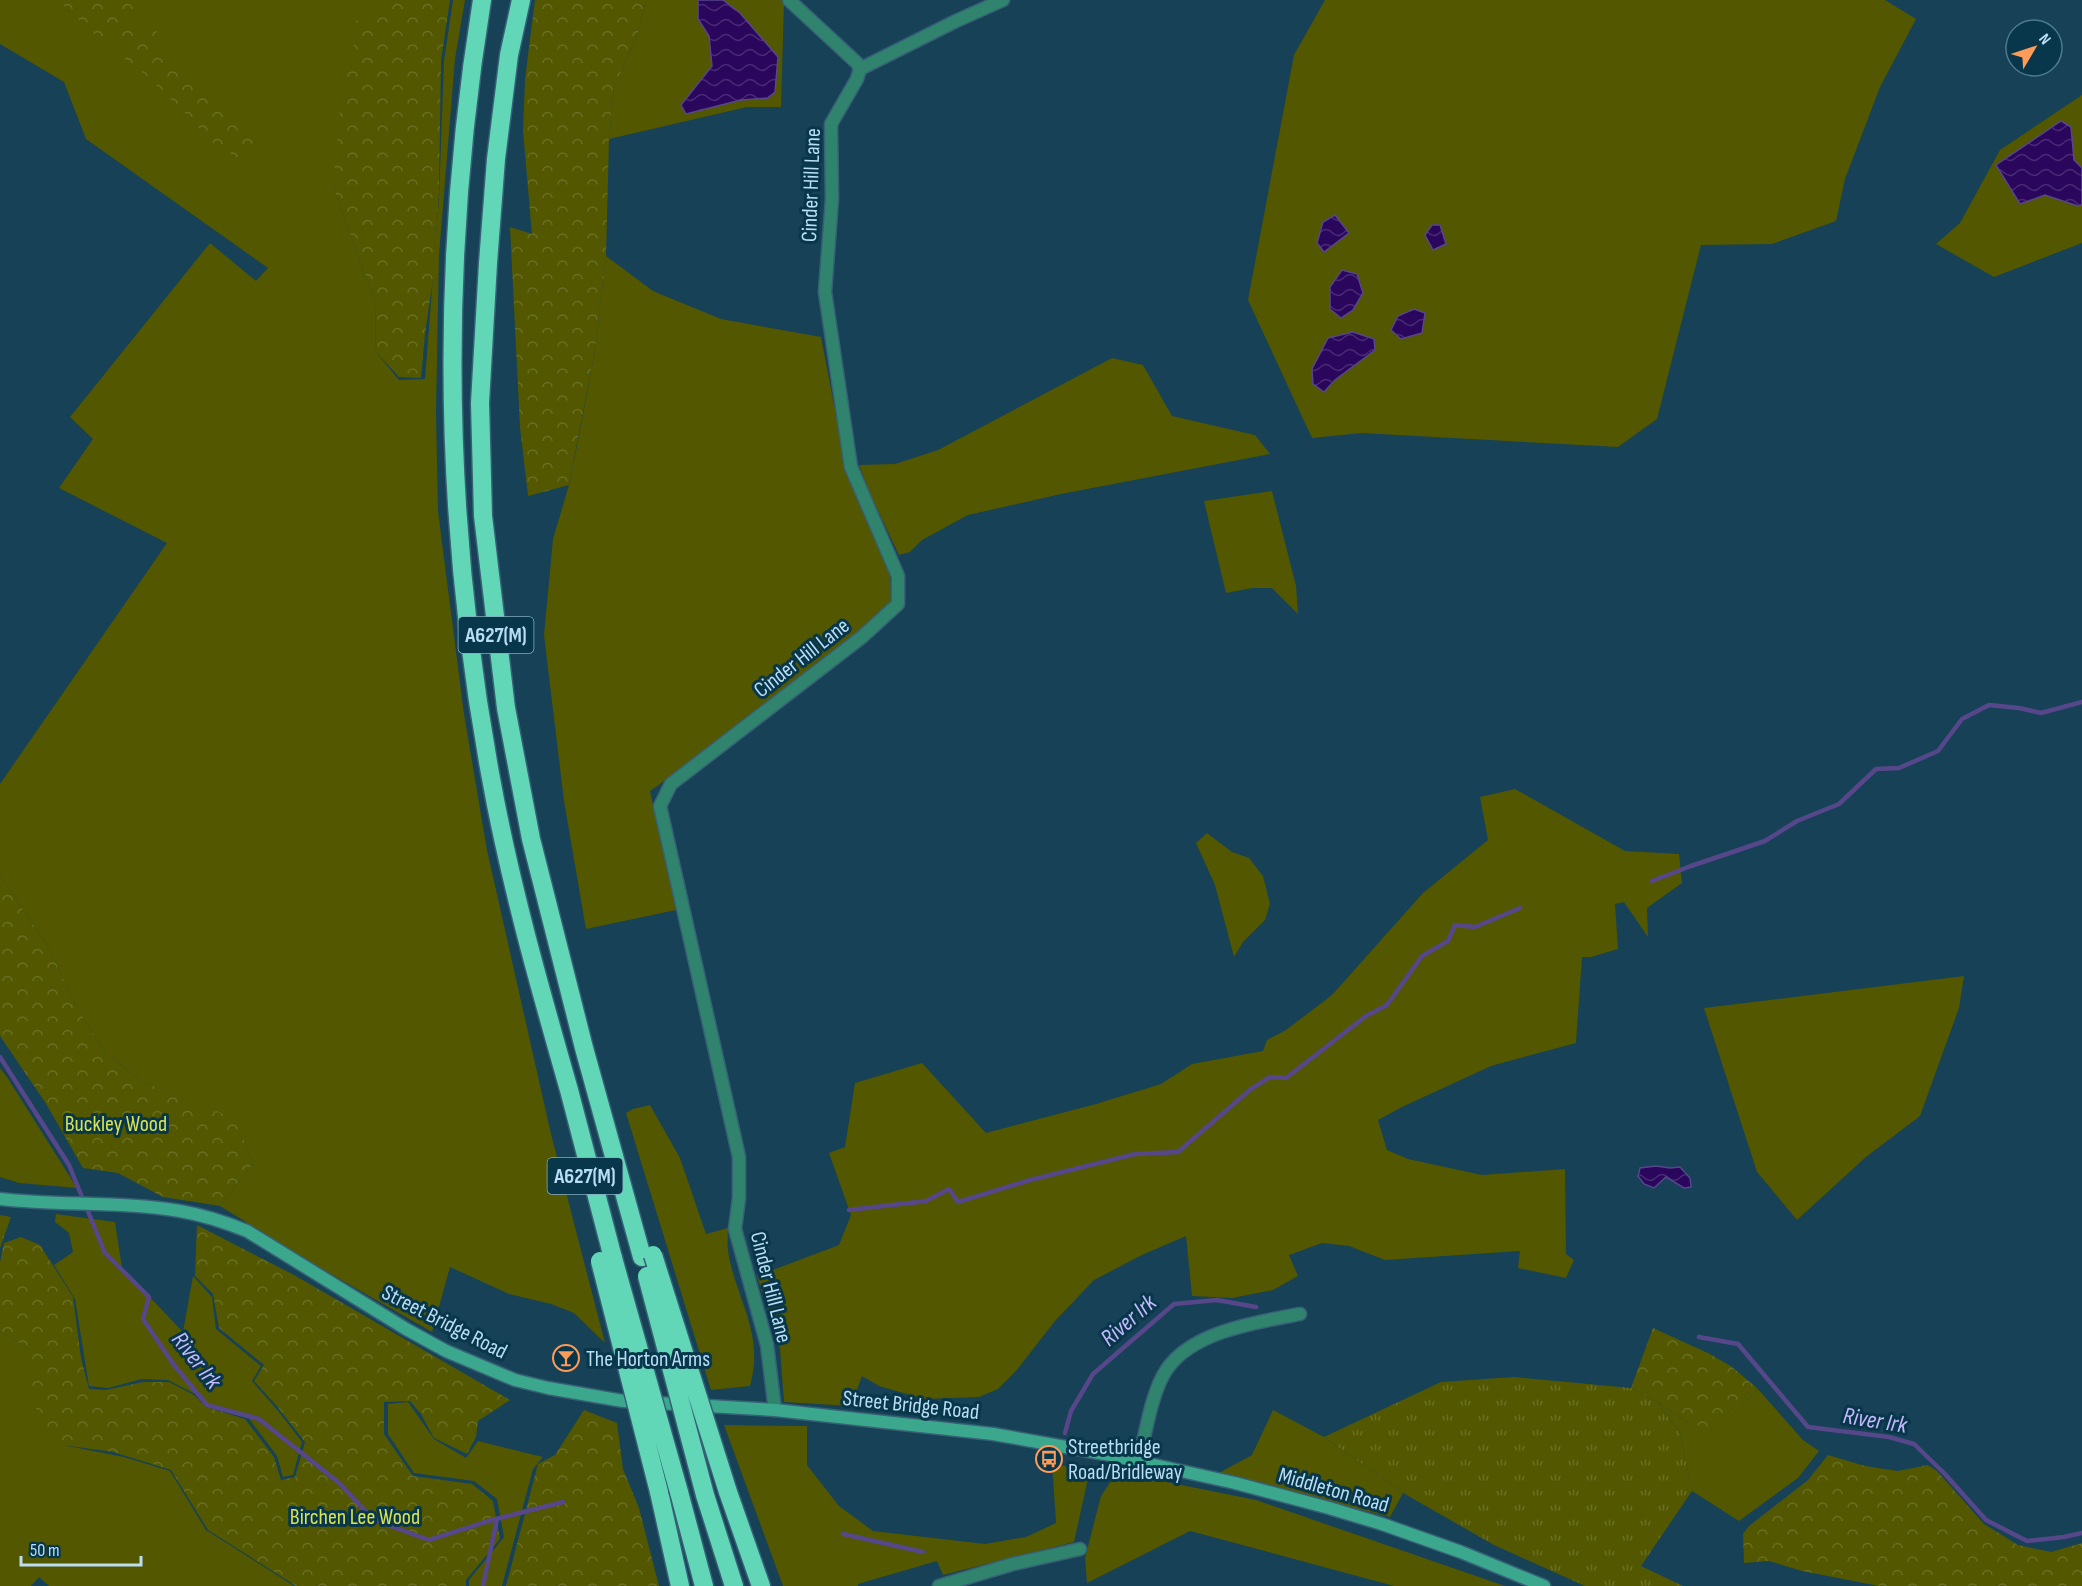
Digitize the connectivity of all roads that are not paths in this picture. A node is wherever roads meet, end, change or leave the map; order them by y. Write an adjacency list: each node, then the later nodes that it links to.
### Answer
1 (482, 0): 8 (highway, A627(M))
2 (521, 0): 7 (highway, A627(M))
3 (789, 0): 5 (street)
4 (1003, 0): 5 (street)
5 (860, 69): 10 (street, Cinder Hill Lane)
6 (0, 1199): 10 (main road, Street Bridge Road)
7 (647, 1256): 16 (highway, A627(M), bridge); 17 (highway, A627(M), bridge)
8 (607, 1259): 14 (highway, A627(M), bridge); 15 (highway, A627(M), bridge)
9 (1300, 1314): 12 (street)
10 (775, 1410): 11 (main road, Street Bridge Road)
11 (1105, 1454): 12 (main road, Middleton Road)
12 (1139, 1461): 19 (main road, Middleton Road)
13 (1080, 1549): 18 (street)
14 (680, 1586)
15 (704, 1586)
16 (734, 1586)
17 (761, 1586)
18 (939, 1586)
19 (1544, 1586)

